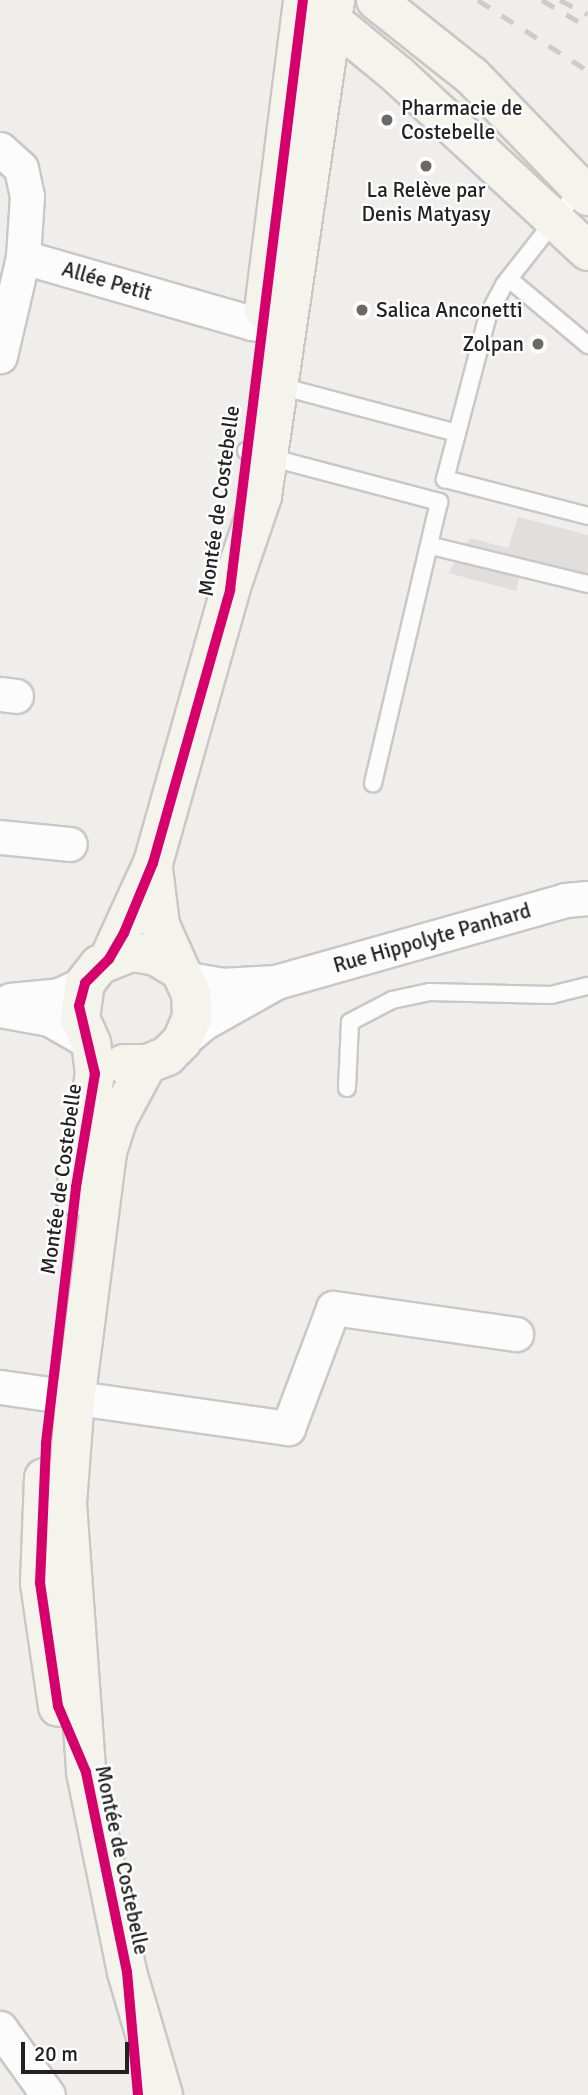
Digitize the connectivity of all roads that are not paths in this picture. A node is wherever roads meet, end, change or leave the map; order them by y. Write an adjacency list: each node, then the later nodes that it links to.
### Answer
1 (376, 0): 6 (main road)
2 (319, 5): 3 (main road); 4 (main road, Montée de Costebelle); 11 (main road, Montée de Costebelle)
3 (398, 75): 4 (main road); 7 (main road)
4 (319, 84): 11 (main road, Montée de Costebelle)
5 (0, 149): 9 (street)
6 (584, 192): 7 (lane)
7 (553, 220): 8 (main road); 10 (lane)
8 (588, 251)
9 (23, 257): 11 (street, Allée Petit); 13 (street)
10 (509, 279): 12 (lane); 15 (lane)
11 (275, 326): 14 (main road, Montée de Costebelle); 16 (main road, Montée de Costebelle)
12 (588, 345)
13 (0, 356)
14 (280, 386): 15 (lane); 16 (main road, Montée de Costebelle)
15 (457, 433): 17 (lane)
16 (258, 453): 18 (lane); 23 (main road, Montée de Costebelle)
17 (588, 516)
18 (432, 546): 19 (lane); 20 (lane)
19 (588, 584)
20 (373, 783)
21 (0, 837): 22 (street)
22 (70, 844)
23 (153, 863): 25 (main road, Montée de Costebelle); 26 (main road, Montée de Costebelle)
24 (588, 898): 27 (street, Rue Hippolyte Panhard)
25 (97, 971): 26 (main road); 29 (street); 32 (main road, Montée de Costebelle)
26 (181, 974): 27 (street, Rue Hippolyte Panhard); 31 (main road, Montée de Costebelle)
27 (276, 982): 31 (street, Rue Hippolyte Panhard)
28 (588, 986): 34 (lane)
29 (0, 1001)
30 (0, 1010): 32 (street)
31 (182, 1041): 33 (main road)
32 (91, 1043): 33 (main road); 37 (main road, Montée de Costebelle)
33 (148, 1063): 37 (main road, Montée de Costebelle)
34 (347, 1088)
35 (516, 1334): 37 (street)
36 (0, 1387): 37 (street)
37 (64, 1395): 38 (main road, Montée de Costebelle)
38 (127, 1972): 41 (main road, Montée de Costebelle); 42 (main road, Montée de Costebelle)
39 (0, 2028): 40 (street)
40 (48, 2095)
41 (138, 2095)
42 (163, 2095)

